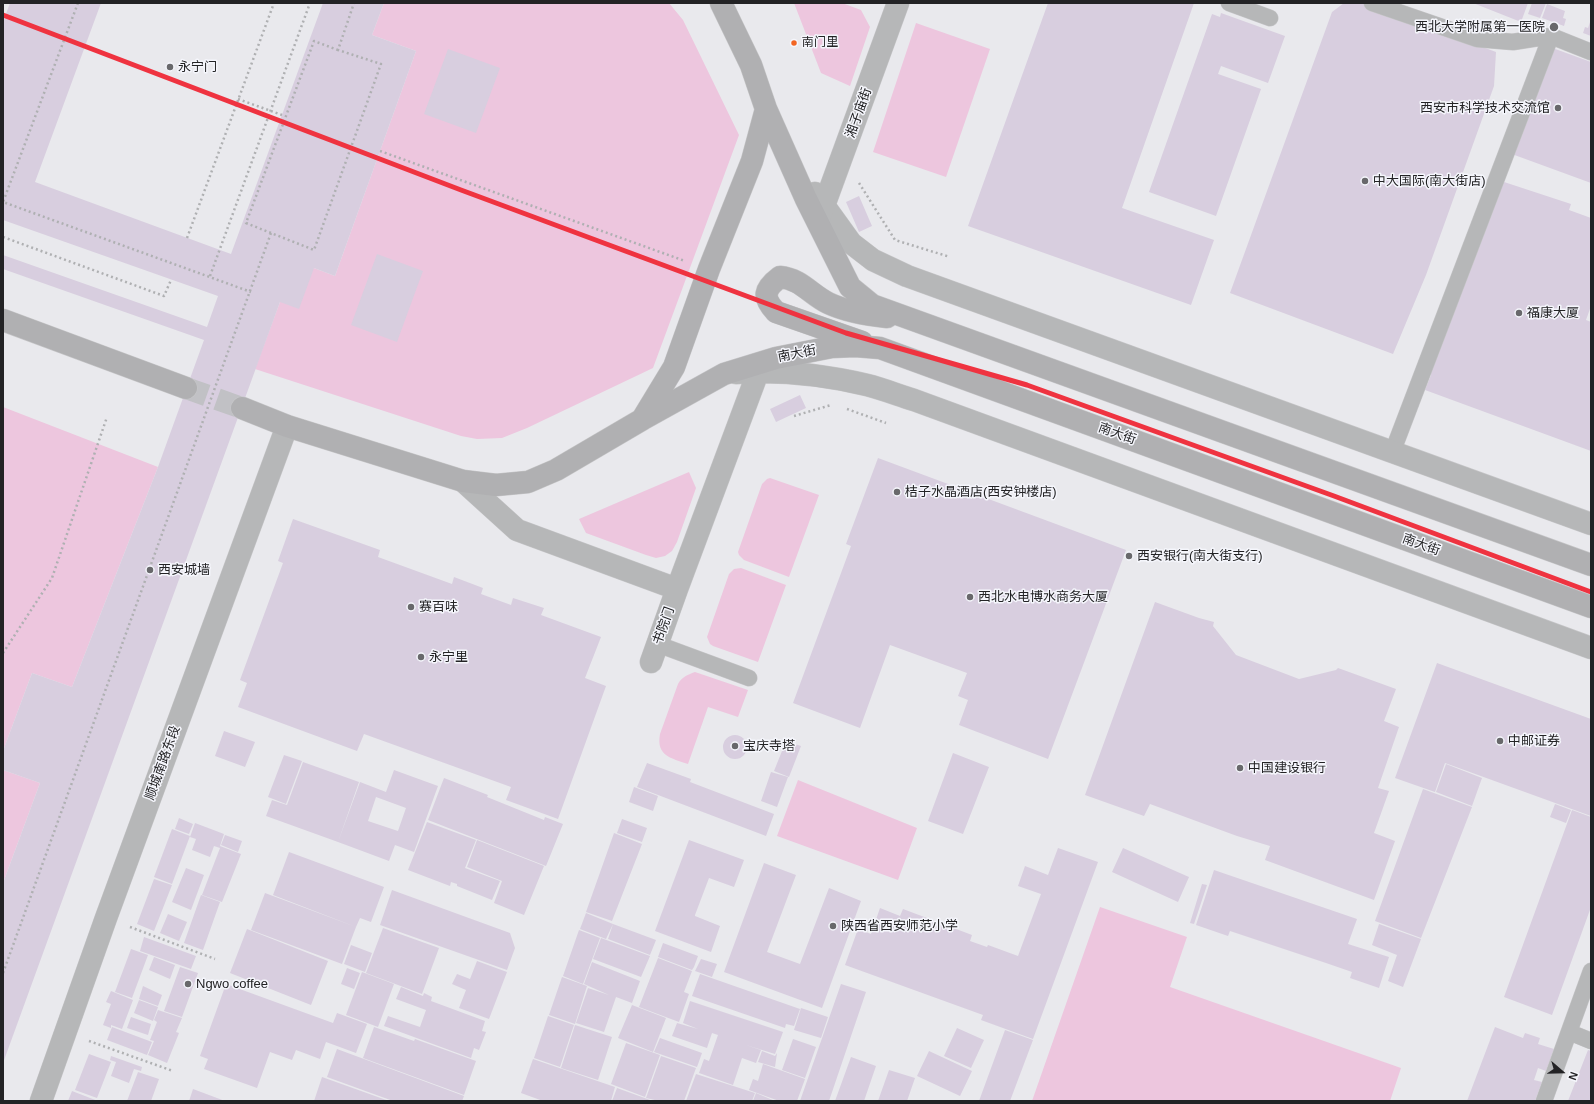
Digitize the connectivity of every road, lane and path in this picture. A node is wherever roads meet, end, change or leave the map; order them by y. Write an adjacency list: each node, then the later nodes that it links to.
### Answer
1 (78, 3): 25 (path)
2 (274, 3): 13 (path)
3 (310, 3): 15 (path)
4 (354, 3): 11 (path)
5 (721, 3): 14 (main road)
6 (898, 3): 18 (street, 湘子庙街)
7 (1229, 3): 9 (lane)
8 (1372, 3): 10 (lane)
9 (1270, 18)
10 (1551, 36): 12 (lane); 43 (lane)
11 (338, 50): 20 (path); 20 (path)
12 (1591, 52)
13 (238, 99): 15 (path); 22 (path)
14 (766, 109): 19 (main road); 24 (main road)
15 (270, 111): 16 (path); 25 (path)
16 (282, 115)
17 (380, 151): 24 (path)
18 (843, 156): 19 (street, 湘子庙街); 23 (path)
19 (821, 214): 29 (main road); 43 (street)
20 (272, 233): 27 (path)
21 (3, 237): 26 (path)
22 (187, 238)
23 (950, 257)
24 (708, 269): 40 (main road)
25 (210, 276): 27 (path)
26 (171, 280)
27 (251, 292): 56 (path)
28 (3, 320): 34 (main road)
29 (914, 321): 30 (main road); 46 (main road)
30 (880, 348): 31 (main road, 南大街); 48 (main road, 南大街)
31 (776, 358): 32 (street); 33 (main road, 南大街)
32 (758, 372): 33 (street); 47 (street, 书院门); 49 (street)
33 (724, 374): 40 (main road, 南大街)
34 (186, 388)
35 (834, 404): 38 (path)
36 (841, 407): 41 (path)
37 (242, 408): 42 (main road, 南大街)
38 (794, 416)
39 (107, 417): 51 (path)
40 (643, 419): 44 (main road, 南大街)
41 (886, 423)
42 (287, 426): 44 (main road, 南大街); 53 (street, 顺城南路东段)
43 (1392, 452): 45 (street)
44 (463, 481): 47 (street)
45 (1591, 524)
46 (1591, 565)
47 (677, 589): 50 (street, 书院门)
48 (1591, 607)
49 (1591, 648)
50 (654, 653): 52 (lane)
51 (3, 654)
52 (749, 678)
53 (106, 918): 54 (path); 57 (street, 顺城南路东段)
54 (215, 959)
55 (1591, 971): 58 (lane)
56 (3, 973)
57 (65, 1032): 60 (path); 61 (street, 顺城南路东段)
58 (1569, 1032): 59 (lane); 62 (lane)
59 (1591, 1041)
60 (173, 1071)
61 (41, 1101)
62 (1544, 1101)

